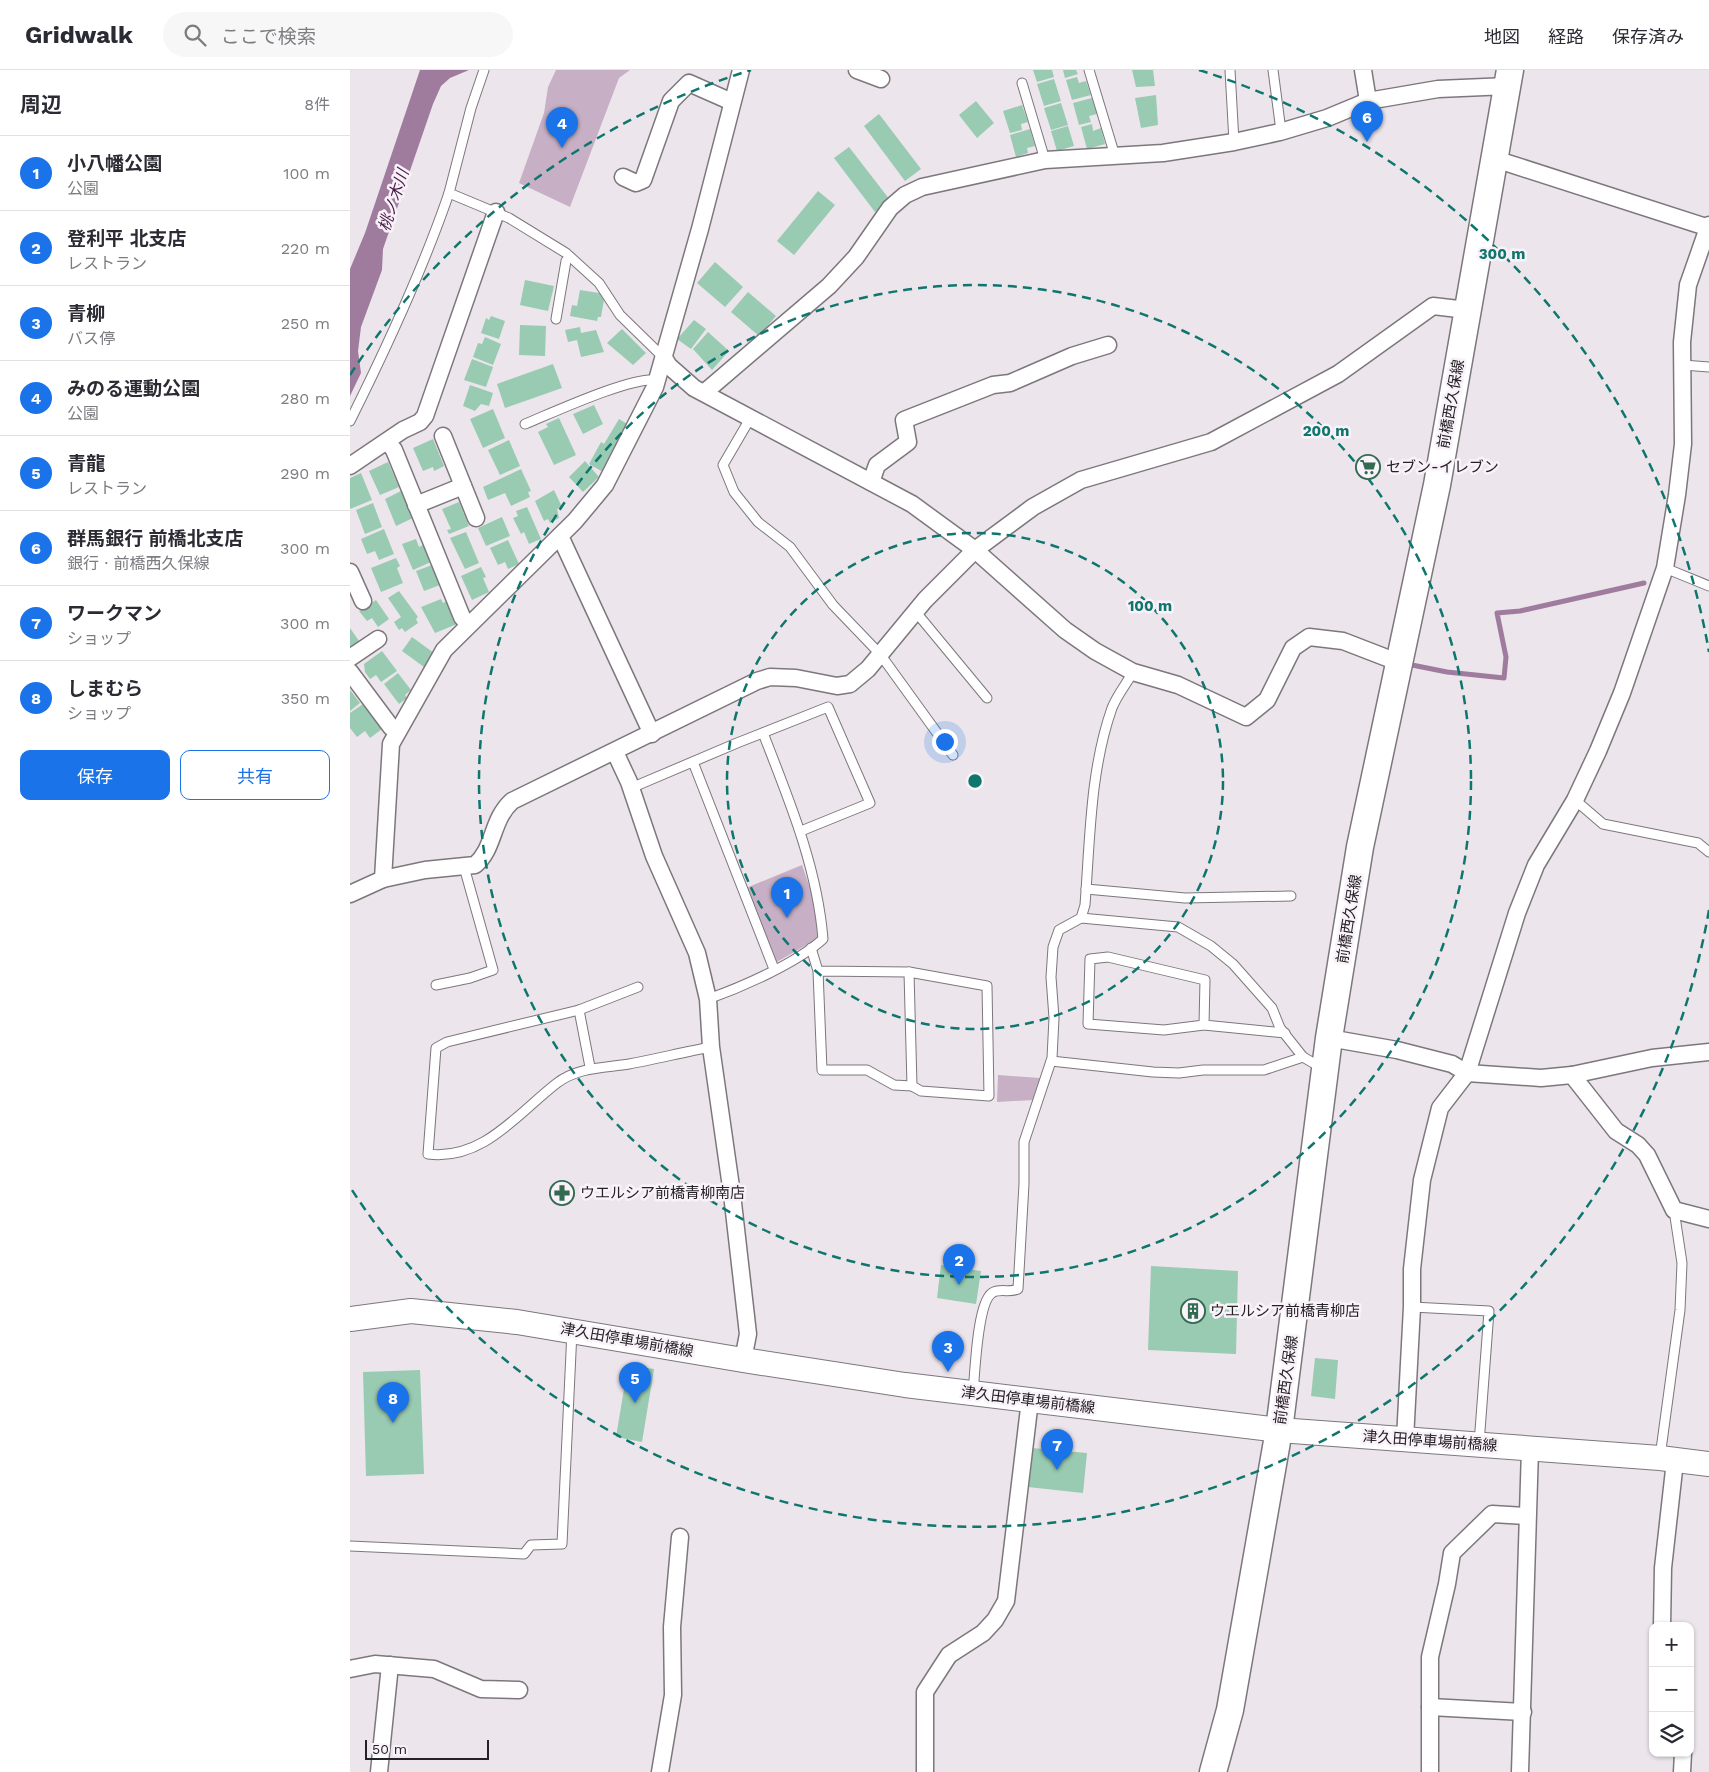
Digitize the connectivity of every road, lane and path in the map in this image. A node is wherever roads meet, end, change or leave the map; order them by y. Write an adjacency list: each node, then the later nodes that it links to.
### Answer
1 (484, 70): 19 (lane)
2 (741, 70): 12 (street)
3 (857, 70): 9 (street)
4 (1089, 70): 15 (lane)
5 (1230, 70): 14 (lane)
6 (1273, 70): 13 (lane)
7 (1363, 70): 11 (street)
8 (1509, 78): 11 (street); 16 (main road, 前橋西久保線)
9 (881, 79)
10 (1022, 82): 17 (lane)
11 (1368, 101): 13 (street)
12 (732, 102): 18 (street); 26 (street)
13 (1281, 131): 14 (street)
14 (1234, 142): 15 (street)
15 (1115, 156): 17 (street)
16 (1495, 159): 21 (street); 23 (main road, 前橋西久保線)
17 (1045, 160): 30 (street)
18 (623, 177)
19 (449, 193): 20 (lane); 32 (lane)
20 (496, 212): 22 (lane); 35 (street)
21 (1709, 227): 27 (street)
22 (570, 257): 24 (lane); 26 (lane)
23 (1467, 310): 42 (street); 52 (main road, 前橋西久保線)
24 (556, 319)
25 (1108, 345): 37 (street)
26 (664, 358): 29 (street); 30 (street)
27 (1683, 366): 28 (lane); 43 (street)
28 (1709, 368)
29 (657, 380): 33 (lane); 41 (street)
30 (705, 392): 31 (street)
31 (751, 417): 37 (street); 50 (lane)
32 (350, 421)
33 (525, 424)
34 (443, 436): 38 (street)
35 (388, 442): 36 (street); 39 (street)
36 (350, 466)
37 (871, 482): 42 (street)
38 (463, 486): 39 (street); 40 (street)
39 (416, 505): 48 (street)
40 (476, 518)
41 (560, 536): 48 (street); 58 (street)
42 (975, 550): 47 (street); 54 (street)
43 (1665, 568): 45 (lane); 63 (street)
44 (350, 572): 46 (street)
45 (1709, 586)
46 (363, 601)
47 (915, 611): 50 (street); 55 (lane)
48 (468, 624): 56 (street)
49 (378, 639): 51 (street)
50 (880, 654): 58 (street); 60 (lane)
51 (350, 658)
52 (1400, 663): 54 (street); 82 (main road, 前橋西久保線)
53 (350, 672): 56 (street)
54 (1134, 672): 68 (lane)
55 (988, 698)
56 (398, 731): 67 (street)
57 (763, 733): 61 (lane); 64 (lane); 64 (lane)
58 (652, 734): 59 (street)
59 (615, 752): 62 (street); 66 (street)
60 (953, 756)
61 (693, 762): 62 (lane); 73 (lane)
62 (631, 788): 78 (street)
63 (1575, 800): 65 (lane); 88 (street)
64 (801, 831): 72 (lane)
65 (1709, 852)
66 (464, 867): 67 (street); 76 (lane)
67 (384, 879): 69 (street)
68 (1086, 889): 70 (lane); 71 (lane)
69 (350, 894)
70 (1291, 896)
71 (1081, 918): 81 (lane); 85 (lane)
72 (811, 948): 73 (lane); 74 (lane)
73 (774, 969): 78 (lane)
74 (818, 971): 75 (lane); 90 (lane)
75 (909, 972): 90 (lane); 90 (lane)
76 (436, 985)
77 (638, 987): 79 (lane)
78 (708, 999): 83 (street)
79 (579, 1010): 87 (lane); 87 (lane)
80 (1204, 1025): 80 (lane); 81 (lane)
81 (1285, 1034): 86 (lane)
82 (1329, 1038): 86 (main road, 前橋西久保線); 88 (street)
83 (711, 1047): 87 (lane); 96 (street)
84 (1709, 1052): 89 (street)
85 (1051, 1061): 86 (lane); 97 (lane)
86 (1314, 1063): 99 (main road, 前橋西久保線)
87 (590, 1067)
88 (1467, 1073): 89 (street); 93 (street)
89 (1572, 1075): 91 (street)
90 (912, 1086)
91 (1674, 1210): 92 (street); 103 (lane)
92 (1709, 1219)
93 (1412, 1307): 100 (street); 101 (lane)
94 (350, 1319): 95 (main road, 津久田停車場前橋線)
95 (572, 1331): 96 (main road, 津久田停車場前橋線); 107 (lane)
96 (743, 1360): 97 (main road, 津久田停車場前橋線)
97 (973, 1394): 98 (main road, 津久田停車場前橋線)
98 (1030, 1400): 99 (main road, 津久田停車場前橋線); 117 (street)
99 (1279, 1430): 100 (main road, 津久田停車場前橋線); 118 (main road, 前橋西久保線)
100 (1405, 1439): 101 (main road, 津久田停車場前橋線)
101 (1479, 1445): 102 (main road, 津久田停車場前橋線)
102 (1530, 1449): 103 (main road, 津久田停車場前橋線); 105 (street)
103 (1667, 1460): 104 (main road, 津久田停車場前橋線); 108 (street)
104 (1709, 1464)
105 (1527, 1516): 112 (street); 113 (street)
106 (680, 1537): 116 (street)
107 (350, 1546)
108 (1662, 1622)
109 (390, 1665): 110 (street); 111 (street); 115 (street)
110 (350, 1669)
111 (519, 1690)
112 (1430, 1707): 113 (street); 119 (street)
113 (1523, 1712): 120 (street)
114 (1683, 1757): 121 (street)
115 (379, 1772)
116 (660, 1772)
117 (925, 1772)
118 (1213, 1772)
119 (1430, 1772)
120 (1520, 1772)
121 (1682, 1772)

